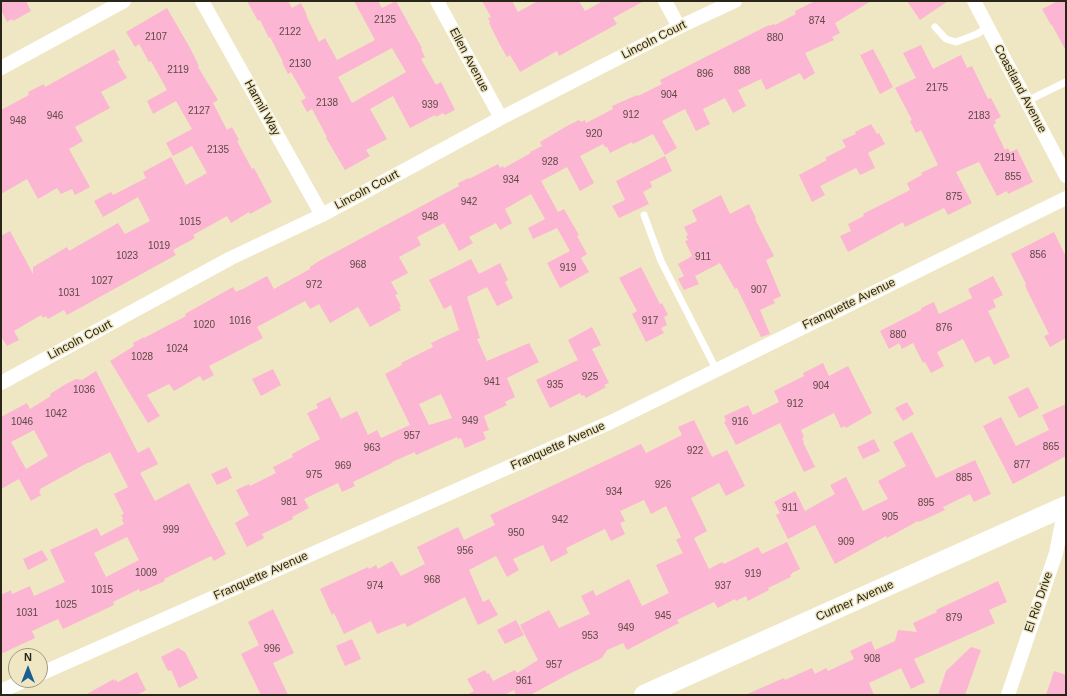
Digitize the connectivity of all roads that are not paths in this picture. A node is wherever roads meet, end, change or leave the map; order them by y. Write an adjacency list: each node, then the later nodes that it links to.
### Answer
1 (124, 1): 10 (street)
2 (202, 1): 16 (street, Harmil Way)
3 (437, 1): 13 (street, Ellen Avenue)
4 (665, 1): 7 (street)
5 (735, 1): 7 (street, Lincoln Court)
6 (974, 1): 9 (street, Coastland Avenue)
7 (679, 27): 13 (street, Lincoln Court)
8 (935, 27): 9 (lane)
9 (988, 27): 12 (street, Coastland Avenue)
10 (1, 68)
11 (1066, 82): 12 (lane)
12 (1027, 101): 14 (street, Coastland Avenue)
13 (501, 118): 16 (street, Lincoln Court)
14 (1066, 176)
15 (1066, 198): 18 (street, Franquette Avenue)
16 (322, 214): 19 (street, Lincoln Court)
17 (644, 215): 18 (lane)
18 (716, 370): 21 (street, Franquette Avenue)
19 (1, 382)
20 (1065, 507): 22 (main road, Curtner Avenue); 23 (street, El Rio Drive)
21 (48, 670)
22 (644, 695)
23 (1008, 695)

